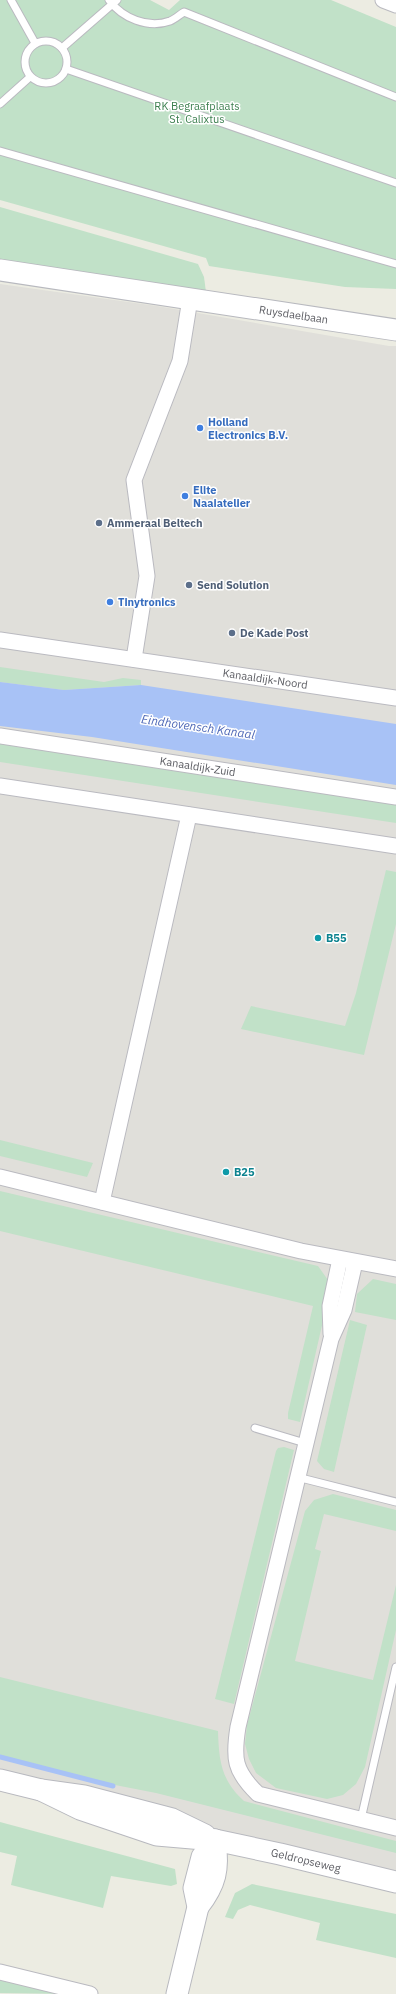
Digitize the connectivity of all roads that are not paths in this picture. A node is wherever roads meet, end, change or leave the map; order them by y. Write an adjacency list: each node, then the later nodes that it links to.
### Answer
1 (11, 0): 5 (lane)
2 (383, 0): 4 (street)
3 (112, 2): 6 (lane); 9 (lane)
4 (396, 6)
5 (35, 44): 6 (lane); 8 (lane)
6 (62, 48): 7 (lane)
7 (66, 69): 8 (lane); 12 (lane)
8 (30, 77): 10 (lane)
9 (396, 97)
10 (0, 104)
11 (0, 151): 13 (lane)
12 (396, 183)
13 (396, 264)
14 (0, 270): 15 (main road, Ruysdaelbaan)
15 (190, 299): 16 (main road, Ruysdaelbaan); 18 (street)
16 (396, 330)
17 (0, 640): 18 (street, Kanaaldijk-Noord)
18 (134, 659): 19 (street, Kanaaldijk-Noord)
19 (396, 698)
20 (0, 736): 22 (street, Kanaaldijk-Zuid)
21 (0, 786): 23 (street)
22 (396, 797)
23 (189, 814): 24 (street); 26 (street)
24 (396, 846)
25 (0, 1177): 26 (street)
26 (102, 1202): 27 (street)
27 (340, 1259): 28 (street); 30 (street)
28 (355, 1262): 29 (street); 30 (street)
29 (396, 1269)
30 (331, 1339): 32 (street)
31 (255, 1428): 32 (lane)
32 (305, 1443): 33 (street)
33 (297, 1476): 34 (lane); 37 (street)
34 (396, 1502)
35 (396, 1666): 37 (lane)
36 (0, 1780): 39 (main road, Geldropseweg)
37 (361, 1820): 38 (street)
38 (396, 1828)
39 (214, 1840): 40 (main road, Geldropseweg); 43 (main road)
40 (396, 1882)
41 (0, 1972): 42 (street)
42 (90, 1994)
43 (177, 1994)

